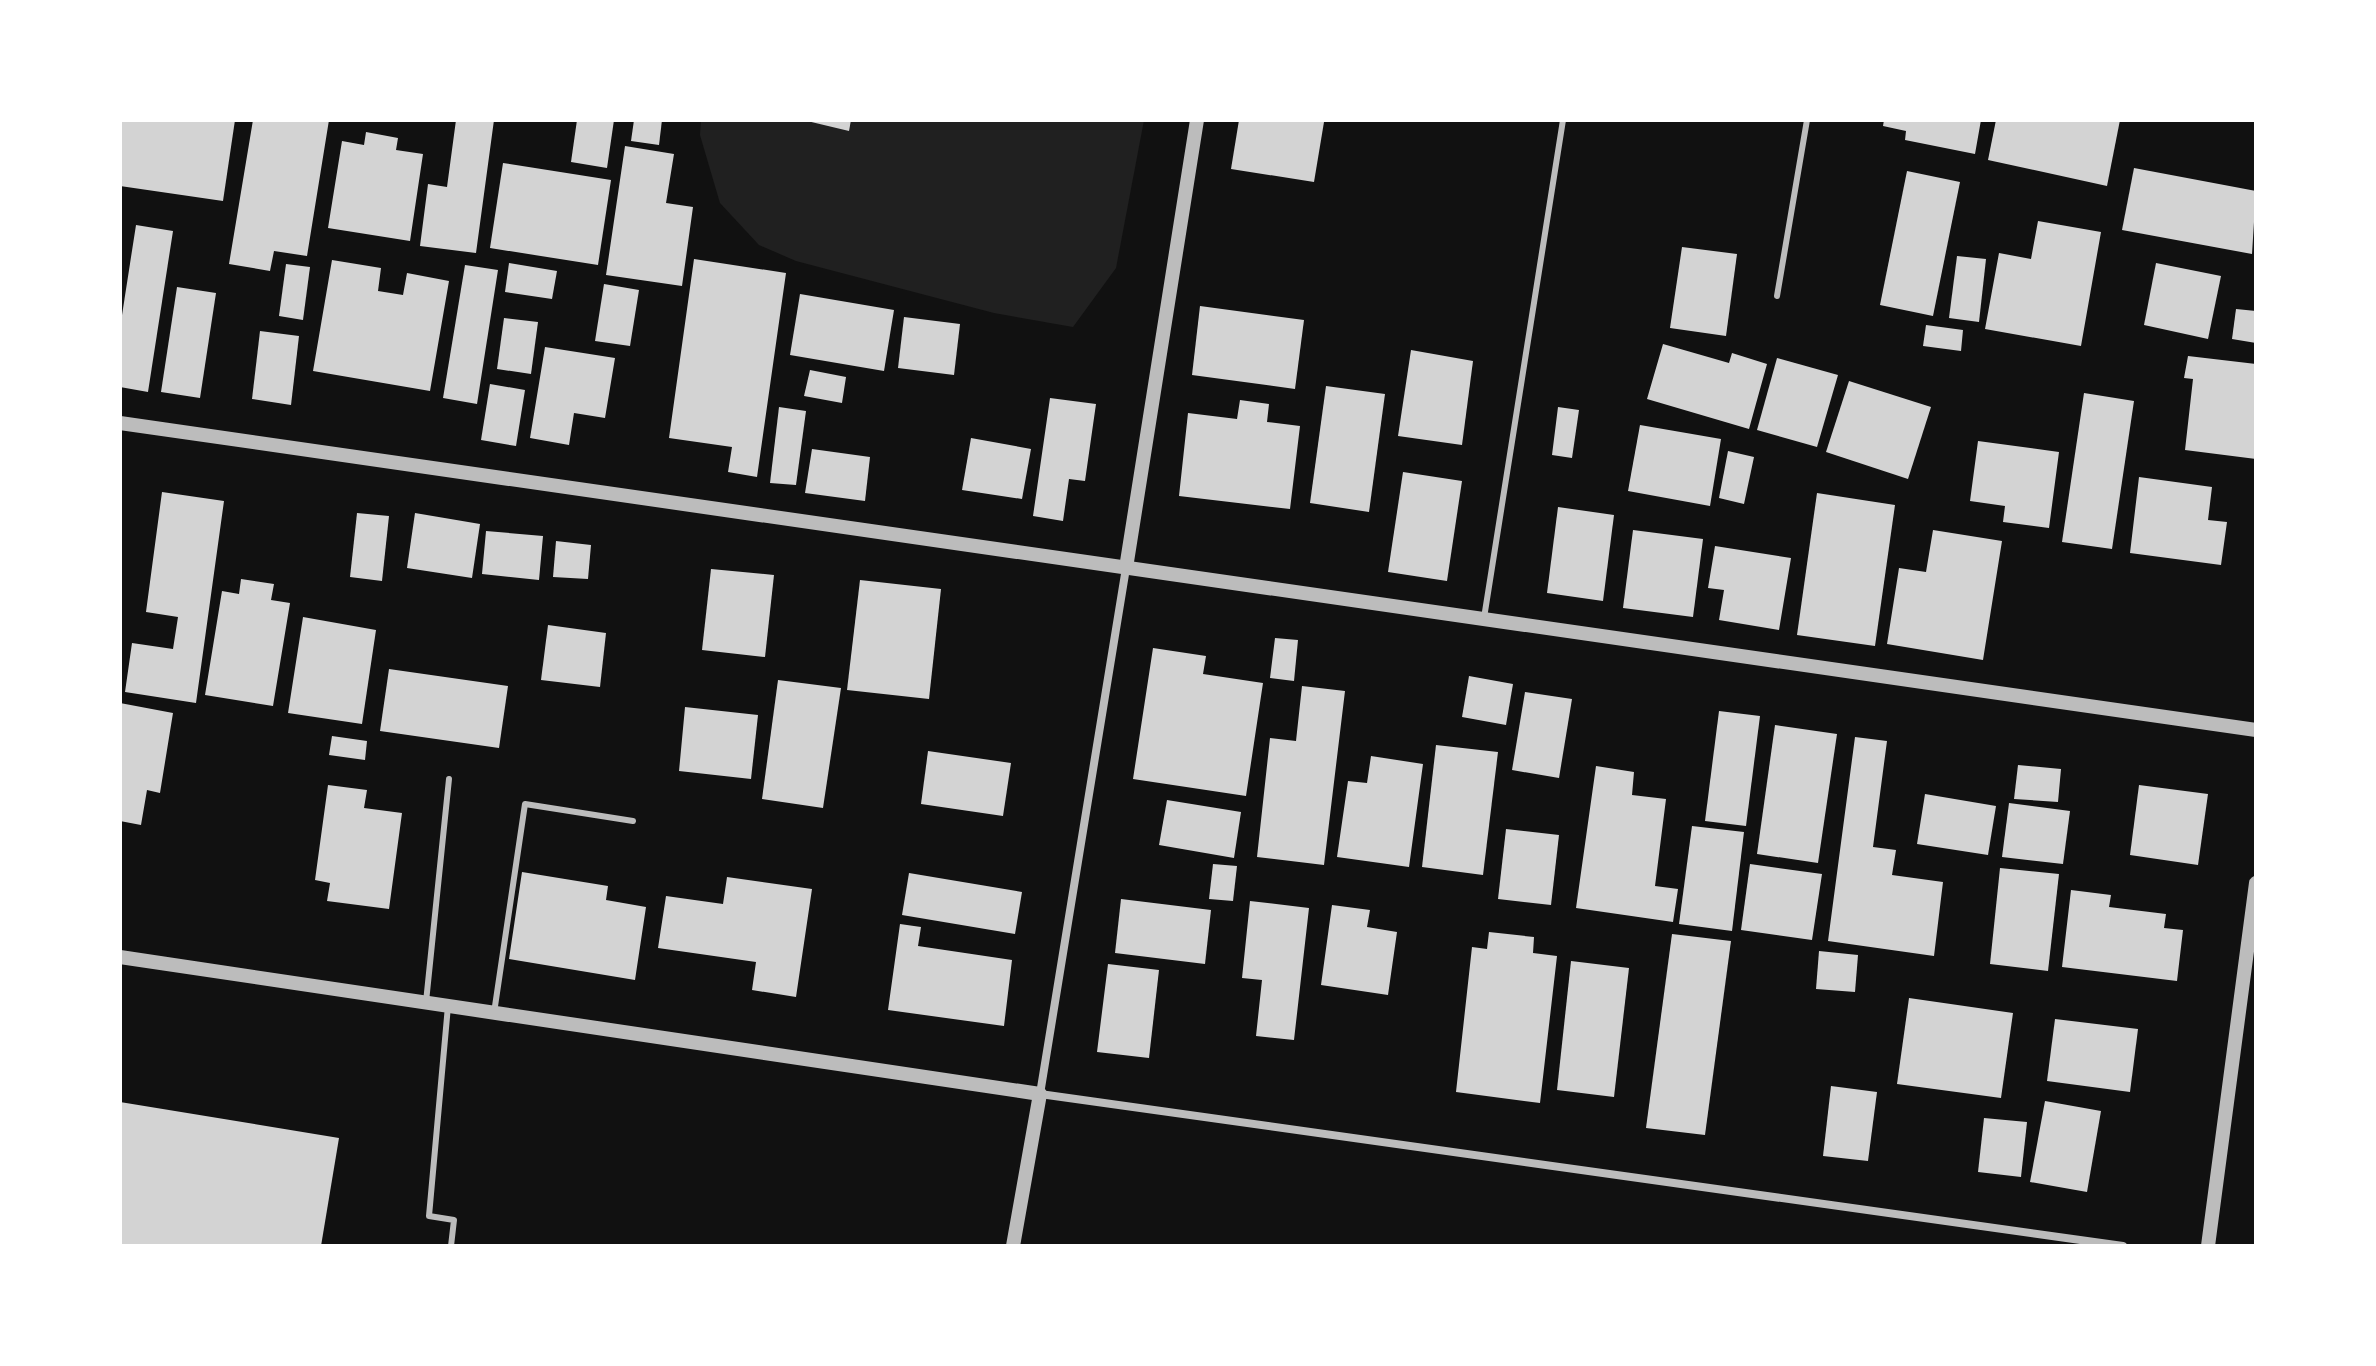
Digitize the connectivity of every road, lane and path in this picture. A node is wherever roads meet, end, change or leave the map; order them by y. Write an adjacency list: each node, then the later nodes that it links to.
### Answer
1 (1197, 120): 6 (street)
2 (1563, 120): 7 (lane)
3 (1807, 120): 4 (lane)
4 (1777, 296)
5 (120, 423): 6 (street)
6 (1126, 568): 7 (street); 16 (street)
7 (1483, 619): 8 (street)
8 (2256, 730)
9 (449, 779): 13 (lane)
10 (633, 821): 15 (lane)
11 (2256, 883): 20 (street)
12 (120, 957): 13 (street)
13 (426, 1003): 14 (street)
14 (448, 1006): 15 (street); 17 (lane)
15 (494, 1013): 16 (street)
16 (1040, 1094): 18 (street); 19 (street)
17 (451, 1246)
18 (1013, 1246)
19 (2123, 1246)
20 (2208, 1246)

